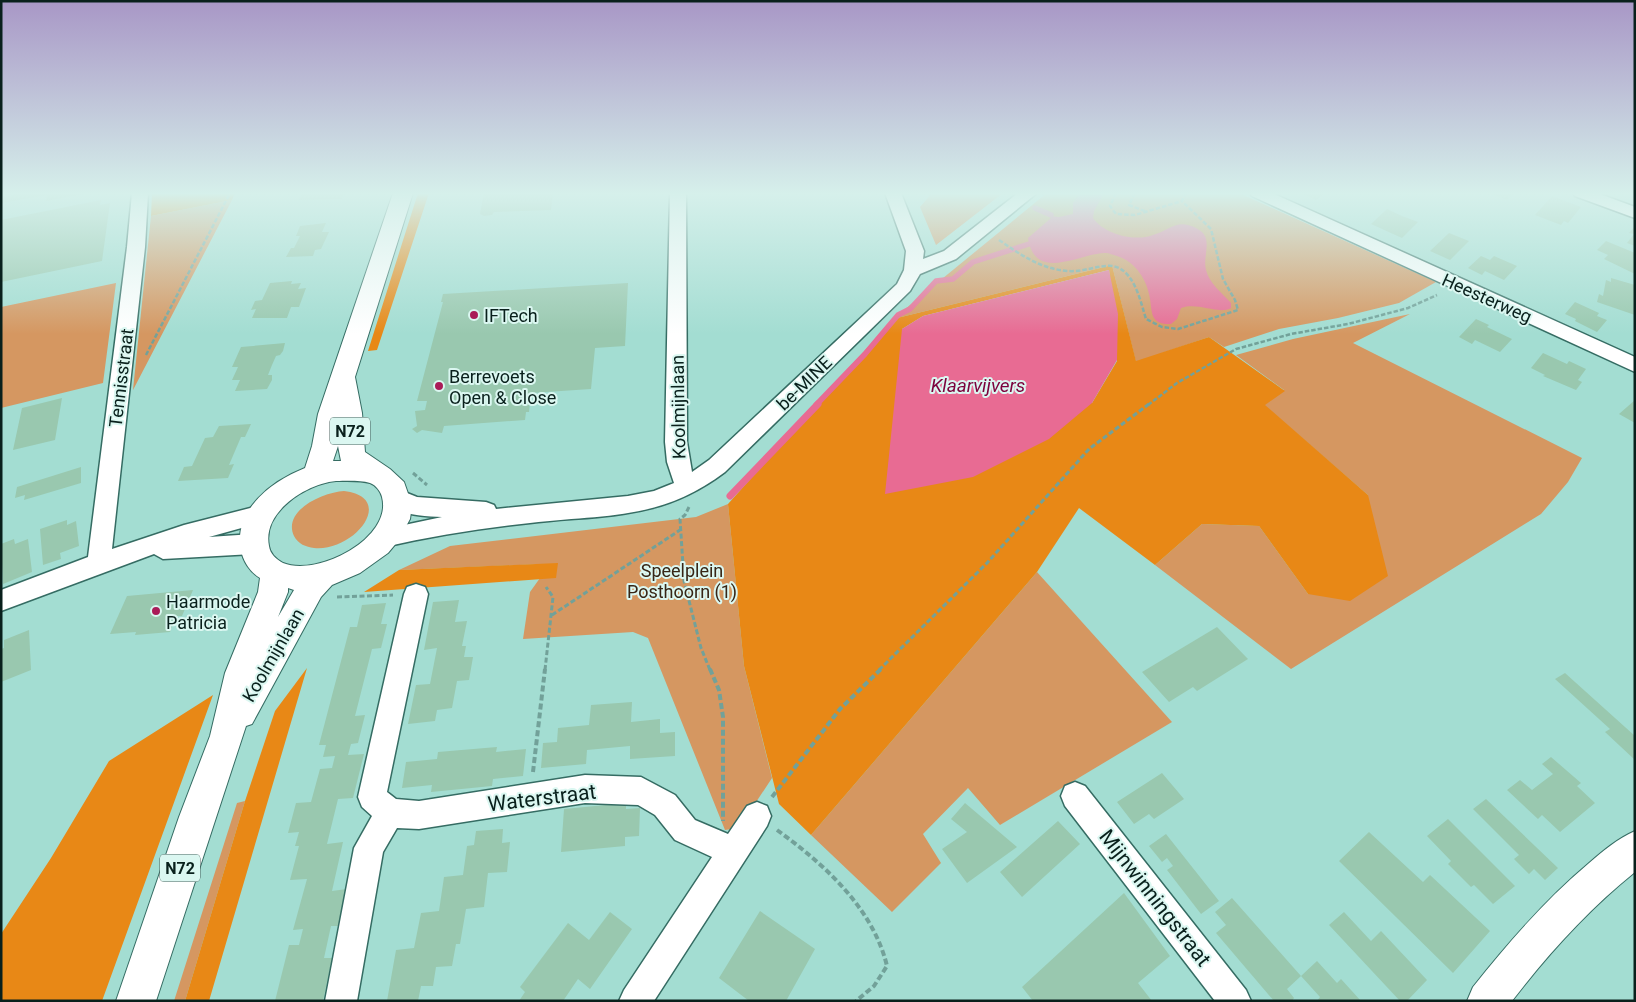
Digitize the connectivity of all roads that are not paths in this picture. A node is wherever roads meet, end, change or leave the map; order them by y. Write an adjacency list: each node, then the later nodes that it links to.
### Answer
1 (137, 240): 19 (street, Tennisstraat)
2 (388, 240): 9 (main road, N72)
3 (678, 240): 13 (street, Koolmijnlaan)
4 (911, 240): 7 (street)
5 (969, 240): 7 (street)
6 (1359, 240): 8 (street, Heesterweg)
7 (914, 270): 13 (street, be-MINE)
8 (1635, 365)
9 (344, 379): 10 (main road, N72); 11 (main road, N72)
10 (374, 473): 11 (main road); 12 (main road, N72)
11 (316, 474): 14 (main road)
12 (397, 498): 15 (street, Koolmijnlaan); 16 (main road, Koolmijnlaan / N72)
13 (687, 498): 15 (street, Koolmijnlaan)
14 (262, 514): 17 (main road); 18 (street)
15 (527, 514): 16 (street, Koolmijnlaan)
16 (384, 538): 21 (main road, Koolmijnlaan / N72)
17 (253, 544): 18 (street); 20 (main road, Koolmijnlaan / N72)
18 (144, 548): 19 (street)
19 (99, 563): 23 (street)
20 (275, 572): 21 (main road, Koolmijnlaan / N72); 24 (main road, Koolmijnlaan / N72)
21 (327, 586): 24 (main road, Koolmijnlaan / N72)
22 (416, 594): 26 (street)
23 (1, 601)
24 (227, 736): 30 (main road, Koolmijnlaan / N72)
25 (1075, 796): 33 (street, Mijnwinningstraat)
26 (390, 813): 29 (street, Waterstraat); 31 (street)
27 (757, 816): 29 (street)
28 (1635, 849): 34 (main road)
29 (730, 850): 32 (street)
30 (136, 1001)
31 (341, 1001)
32 (635, 1001)
33 (1235, 1001)
34 (1487, 1001)

